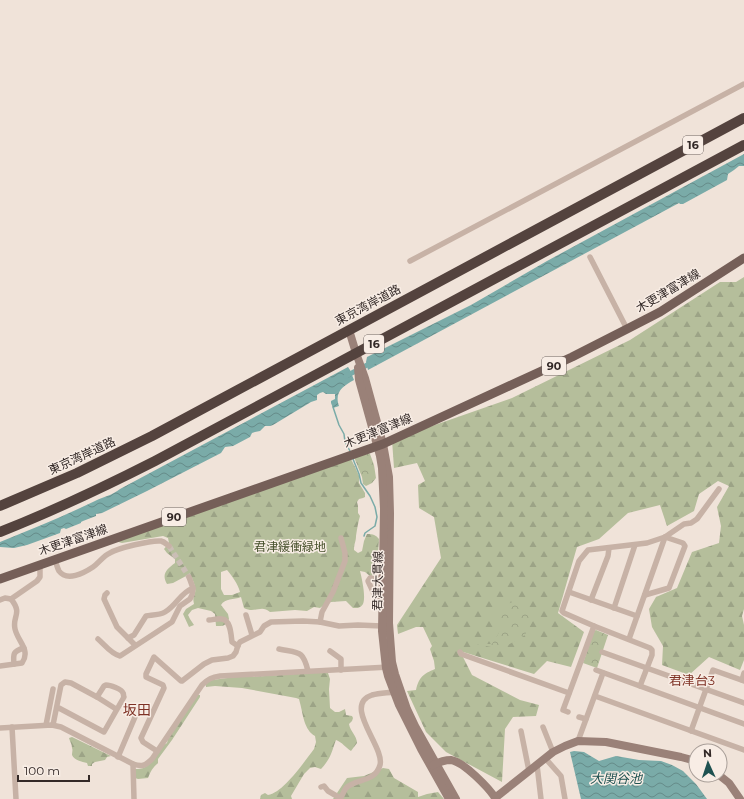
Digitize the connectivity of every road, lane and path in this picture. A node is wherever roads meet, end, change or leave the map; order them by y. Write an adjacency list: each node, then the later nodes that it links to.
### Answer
1 (744, 84): 6 (street)
2 (744, 118): 8 (highway, 東京湾岸道路 / 16)
3 (744, 145): 9 (highway, 16)
4 (590, 257): 7 (street)
5 (744, 258): 7 (main road, 木更津富津線 / 90)
6 (410, 261)
7 (627, 329): 10 (main road, 木更津富津線 / 90)
8 (349, 330): 9 (main road, 君津大貫線); 12 (highway, 東京湾岸道路 / 16)
9 (357, 358): 10 (main road, 君津大貫線); 13 (highway, 16)
10 (380, 445): 19 (main road, 木更津富津線 / 90); 23 (main road, 君津大貫線); 52 (main road, 君津大貫線)
11 (719, 489): 14 (street)
12 (0, 506)
13 (0, 532)
14 (665, 537): 16 (street); 27 (street); 27 (street)
15 (341, 538): 36 (street)
16 (635, 545): 18 (street); 32 (street)
17 (169, 546): 19 (street)
18 (609, 548): 25 (street); 31 (street)
19 (55, 559): 20 (main road, 木更津富津線 / 90)
20 (40, 564): 22 (main road, 木更津富津線 / 90); 28 (street)
21 (190, 577): 24 (street)
22 (0, 578)
23 (383, 578): 29 (main road, 君津大貫線); 29 (street)
24 (193, 588): 40 (street); 43 (street)
25 (569, 592): 31 (street); 38 (street)
26 (107, 593): 40 (street)
27 (645, 595): 34 (street)
28 (11, 599): 30 (street); 45 (street)
29 (383, 599): 37 (main road, 君津大貫線)
30 (0, 600)
31 (591, 600): 32 (street)
32 (614, 608): 34 (street)
33 (246, 615): 39 (street)
34 (637, 616): 42 (street)
35 (209, 620): 44 (street)
36 (320, 622): 37 (street); 39 (street)
37 (382, 626): 52 (main road, 君津大貫線)
38 (594, 626): 42 (street); 64 (street)
39 (252, 636): 44 (street)
40 (128, 638): 43 (street)
41 (98, 639): 43 (street)
42 (629, 639): 53 (street)
43 (135, 645)
44 (238, 646): 85 (street)
45 (24, 648): 50 (street); 50 (street)
46 (279, 649): 56 (street)
47 (330, 652): 54 (street)
48 (460, 652): 64 (street)
49 (602, 652): 53 (street)
50 (14, 664): 51 (street)
51 (0, 666)
52 (390, 667): 54 (street); 63 (main road, 君津大貫線); 91 (main road, 君津大貫線)
53 (647, 668): 60 (street); 62 (street)
54 (341, 670): 56 (street)
55 (596, 670): 57 (street)
56 (308, 672): 85 (street)
57 (603, 673): 60 (street); 65 (street)
58 (744, 673): 59 (street)
59 (743, 681): 62 (street)
60 (640, 686): 69 (street)
61 (53, 689): 76 (street)
62 (706, 689): 67 (street); 69 (street)
63 (394, 692): 91 (main road, 君津大貫線); 100 (street)
64 (569, 693): 71 (street)
65 (595, 696): 74 (street); 82 (street)
66 (96, 698): 68 (street); 70 (street); 70 (street)
67 (744, 702)
68 (57, 707): 70 (street); 77 (street)
69 (699, 707): 75 (street); 82 (street)
70 (116, 709)
71 (568, 712)
72 (579, 716): 74 (street)
73 (135, 717): 87 (street)
74 (586, 719): 83 (street)
75 (744, 724)
76 (46, 725): 77 (street); 78 (street)
77 (53, 725): 87 (street)
78 (12, 727): 80 (street); 98 (street)
79 (543, 727): 86 (street)
80 (0, 728)
81 (521, 731): 93 (street)
82 (691, 731): 84 (street)
83 (578, 742): 86 (main road); 89 (main road)
84 (744, 750)
85 (157, 751): 90 (street)
86 (553, 752): 88 (main road)
87 (118, 757): 90 (street)
88 (545, 758): 92 (main road); 104 (street)
89 (688, 759)
90 (132, 764): 99 (street)
91 (434, 765): 97 (main road); 101 (main road, 君津大貫線); 102 (main road, 君津大貫線)
92 (537, 765): 93 (main road); 103 (street)
93 (529, 771): 97 (main road)
94 (728, 782): 96 (main road)
95 (321, 787): 100 (street)
96 (741, 797)
97 (496, 798)
98 (16, 799)
99 (134, 799)
100 (340, 799)
101 (449, 799)
102 (456, 799)
103 (541, 799)
104 (565, 799)

